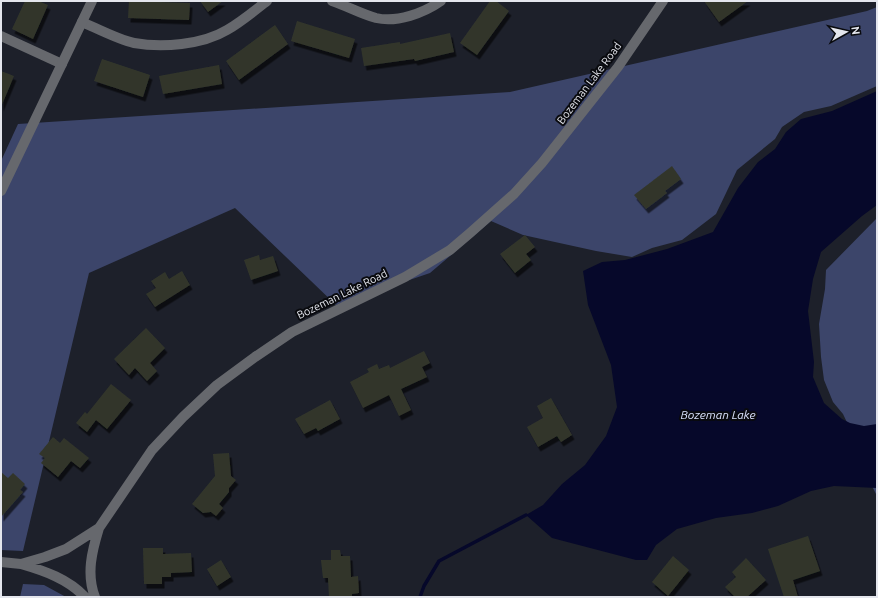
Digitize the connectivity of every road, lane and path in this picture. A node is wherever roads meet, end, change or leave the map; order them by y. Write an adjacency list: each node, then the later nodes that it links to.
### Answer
1 (92, 1): 6 (street)
2 (267, 1): 6 (street)
3 (332, 1): 4 (street)
4 (441, 1)
5 (663, 1): 10 (street, Bozeman Lake Road)
6 (82, 22): 8 (street)
7 (1, 36): 8 (street)
8 (62, 64): 9 (street)
9 (1, 191)
10 (99, 528): 12 (street, Bozeman Lake Road); 14 (street)
11 (1, 562): 12 (street, Bozeman Lake Road)
12 (21, 564): 13 (street)
13 (85, 597)
14 (95, 597)

